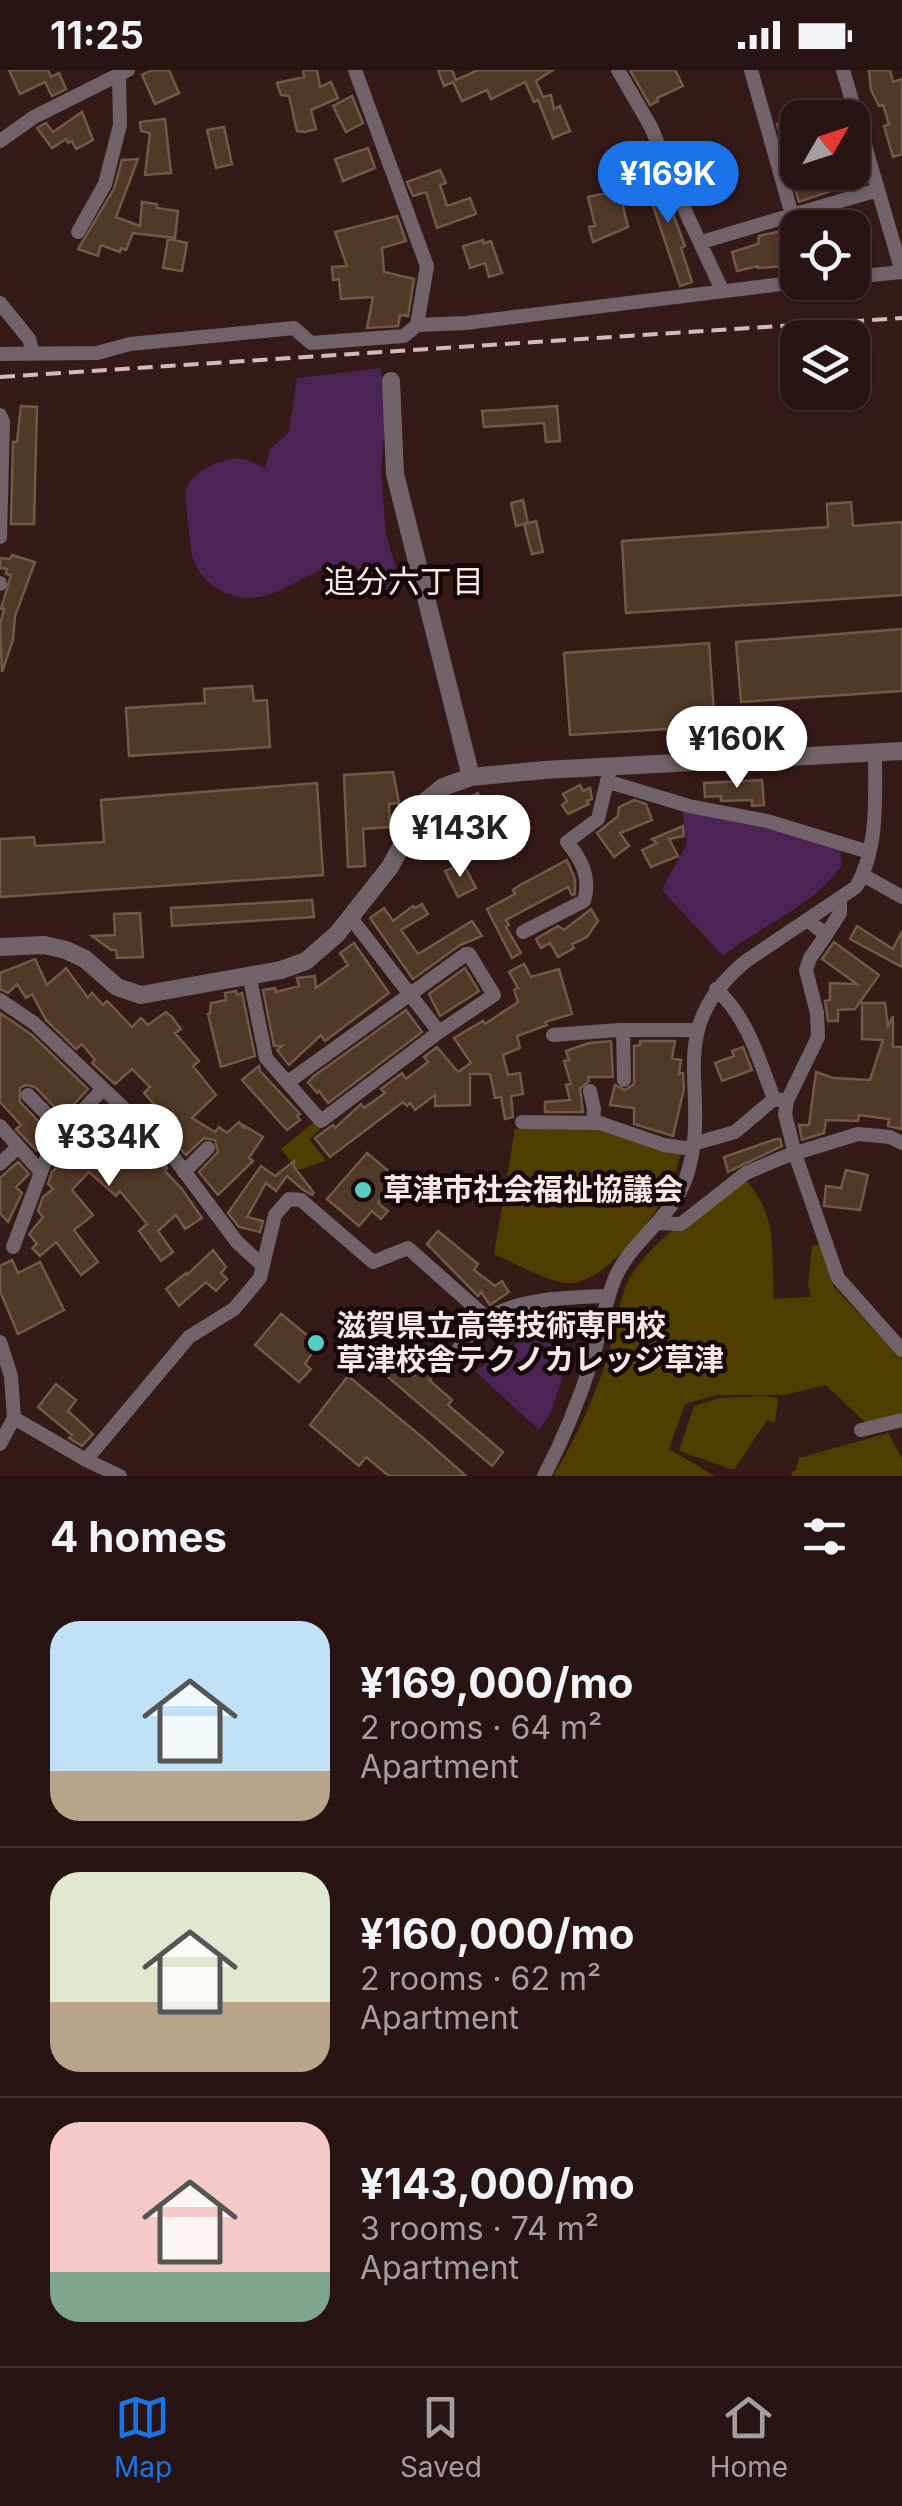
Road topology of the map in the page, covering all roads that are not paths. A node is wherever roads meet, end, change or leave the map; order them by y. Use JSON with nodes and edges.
{"nodes":[{"id":1,"x":354,"y":70,"type":"edge"},
{"id":2,"x":618,"y":70,"type":"edge"},
{"id":3,"x":750,"y":70,"type":"edge"},
{"id":4,"x":843,"y":70,"type":"edge"},
{"id":5,"x":123,"y":72,"type":"edge"},
{"id":6,"x":0,"y":142,"type":"edge"},
{"id":7,"x":878,"y":190,"type":"junction"},
{"id":8,"x":791,"y":210,"type":"edge"},
{"id":9,"x":809,"y":210,"type":"edge"},
{"id":10,"x":780,"y":219,"type":"edge"},
{"id":11,"x":78,"y":232,"type":"dead end"},
{"id":12,"x":702,"y":242,"type":"junction"},
{"id":13,"x":902,"y":272,"type":"edge"},
{"id":14,"x":870,"y":275,"type":"edge"},
{"id":15,"x":780,"y":284,"type":"edge"},
{"id":16,"x":722,"y":290,"type":"junction"},
{"id":17,"x":0,"y":302,"type":"edge"},
{"id":18,"x":417,"y":325,"type":"junction"},
{"id":19,"x":33,"y":353,"type":"junction"},
{"id":20,"x":0,"y":354,"type":"edge"},
{"id":21,"x":392,"y":381,"type":"dead end"},
{"id":22,"x":0,"y":416,"type":"edge"},
{"id":23,"x":0,"y":537,"type":"edge"},
{"id":24,"x":902,"y":751,"type":"edge"},
{"id":25,"x":875,"y":753,"type":"junction"},
{"id":26,"x":609,"y":774,"type":"junction"},
{"id":27,"x":472,"y":777,"type":"junction"},
{"id":28,"x":869,"y":852,"type":"junction"},
{"id":29,"x":863,"y":876,"type":"junction"},
{"id":30,"x":902,"y":897,"type":"edge"},
{"id":31,"x":840,"y":899,"type":"junction"},
{"id":32,"x":351,"y":918,"type":"junction"},
{"id":33,"x":809,"y":921,"type":"junction"},
{"id":34,"x":523,"y":932,"type":"dead end"},
{"id":35,"x":826,"y":935,"type":"junction"},
{"id":36,"x":0,"y":947,"type":"edge"},
{"id":37,"x":249,"y":974,"type":"junction"},
{"id":38,"x":716,"y":990,"type":"junction"},
{"id":39,"x":408,"y":993,"type":"junction"},
{"id":40,"x":0,"y":1000,"type":"edge"},
{"id":41,"x":623,"y":1030,"type":"junction"},
{"id":42,"x":697,"y":1030,"type":"junction"},
{"id":43,"x":439,"y":1032,"type":"junction"},
{"id":44,"x":554,"y":1036,"type":"dead end"},
{"id":45,"x":624,"y":1080,"type":"dead end"},
{"id":46,"x":288,"y":1082,"type":"junction"},
{"id":47,"x":102,"y":1090,"type":"junction"},
{"id":48,"x":590,"y":1091,"type":"dead end"},
{"id":49,"x":28,"y":1095,"type":"dead end"},
{"id":50,"x":780,"y":1100,"type":"junction"},
{"id":51,"x":522,"y":1122,"type":"dead end"},
{"id":52,"x":593,"y":1122,"type":"junction"},
{"id":53,"x":0,"y":1126,"type":"edge"},
{"id":54,"x":63,"y":1132,"type":"junction"},
{"id":55,"x":902,"y":1143,"type":"edge"},
{"id":56,"x":692,"y":1146,"type":"junction"},
{"id":57,"x":18,"y":1147,"type":"junction"},
{"id":58,"x":208,"y":1148,"type":"dead end"},
{"id":59,"x":795,"y":1154,"type":"junction"},
{"id":60,"x":0,"y":1164,"type":"edge"},
{"id":61,"x":40,"y":1170,"type":"junction"},
{"id":62,"x":184,"y":1172,"type":"junction"},
{"id":63,"x":660,"y":1222,"type":"junction"},
{"id":64,"x":13,"y":1247,"type":"dead end"},
{"id":65,"x":263,"y":1266,"type":"junction"},
{"id":66,"x":609,"y":1296,"type":"junction"},
{"id":67,"x":488,"y":1319,"type":"junction"},
{"id":68,"x":0,"y":1342,"type":"edge"},
{"id":69,"x":902,"y":1350,"type":"edge"},
{"id":70,"x":448,"y":1361,"type":"dead end"},
{"id":71,"x":14,"y":1418,"type":"junction"},
{"id":72,"x":902,"y":1420,"type":"edge"},
{"id":73,"x":861,"y":1430,"type":"dead end"},
{"id":74,"x":0,"y":1444,"type":"edge"},
{"id":75,"x":86,"y":1460,"type":"junction"},
{"id":76,"x":120,"y":1476,"type":"edge"},
{"id":77,"x":544,"y":1476,"type":"edge"}],
"edges":[{"from":1,"to":18,"type":"street"},
{"from":2,"to":12,"type":"street"},
{"from":3,"to":8,"type":"street"},
{"from":4,"to":7,"type":"street"},
{"from":5,"to":6,"type":"street"},
{"from":5,"to":11,"type":"street"},
{"from":7,"to":9,"type":"street"},
{"from":7,"to":13,"type":"street"},
{"from":10,"to":12,"type":"street"},
{"from":12,"to":16,"type":"street"},
{"from":13,"to":14,"type":"street"},
{"from":15,"to":16,"type":"street"},
{"from":16,"to":18,"type":"street"},
{"from":17,"to":19,"type":"street"},
{"from":18,"to":19,"type":"street"},
{"from":19,"to":20,"type":"street"},
{"from":21,"to":27,"type":"street"},
{"from":22,"to":23,"type":"street"},
{"from":24,"to":25,"type":"street"},
{"from":25,"to":26,"type":"street"},
{"from":25,"to":28,"type":"street"},
{"from":26,"to":27,"type":"street"},
{"from":26,"to":28,"type":"street"},
{"from":26,"to":34,"type":"street"},
{"from":27,"to":32,"type":"street"},
{"from":28,"to":29,"type":"street"},
{"from":29,"to":30,"type":"street"},
{"from":29,"to":31,"type":"street"},
{"from":31,"to":33,"type":"street"},
{"from":31,"to":35,"type":"street"},
{"from":32,"to":37,"type":"street"},
{"from":32,"to":39,"type":"street"},
{"from":33,"to":35,"type":"street"},
{"from":33,"to":38,"type":"street"},
{"from":35,"to":50,"type":"street"},
{"from":36,"to":37,"type":"street"},
{"from":37,"to":46,"type":"street"},
{"from":38,"to":42,"type":"street"},
{"from":38,"to":50,"type":"street"},
{"from":39,"to":43,"type":"street"},
{"from":39,"to":43,"type":"street"},
{"from":39,"to":46,"type":"street"},
{"from":40,"to":47,"type":"street"},
{"from":41,"to":42,"type":"street"},
{"from":41,"to":44,"type":"street"},
{"from":41,"to":45,"type":"street"},
{"from":42,"to":56,"type":"street"},
{"from":43,"to":46,"type":"street"},
{"from":47,"to":54,"type":"street"},
{"from":47,"to":62,"type":"street"},
{"from":48,"to":52,"type":"street"},
{"from":49,"to":54,"type":"street"},
{"from":50,"to":56,"type":"street"},
{"from":50,"to":59,"type":"street"},
{"from":51,"to":52,"type":"street"},
{"from":52,"to":56,"type":"street"},
{"from":53,"to":57,"type":"street"},
{"from":54,"to":61,"type":"street"},
{"from":55,"to":59,"type":"street"},
{"from":56,"to":63,"type":"street"},
{"from":57,"to":60,"type":"street"},
{"from":57,"to":61,"type":"street"},
{"from":58,"to":62,"type":"street"},
{"from":59,"to":63,"type":"street"},
{"from":59,"to":69,"type":"street"},
{"from":61,"to":64,"type":"street"},
{"from":62,"to":65,"type":"street"},
{"from":63,"to":66,"type":"street"},
{"from":65,"to":67,"type":"street"},
{"from":65,"to":75,"type":"street"},
{"from":66,"to":67,"type":"street"},
{"from":66,"to":77,"type":"street"},
{"from":67,"to":70,"type":"street"},
{"from":68,"to":71,"type":"street"},
{"from":71,"to":74,"type":"street"},
{"from":71,"to":75,"type":"street"},
{"from":72,"to":73,"type":"street"},
{"from":75,"to":76,"type":"street"}]}
